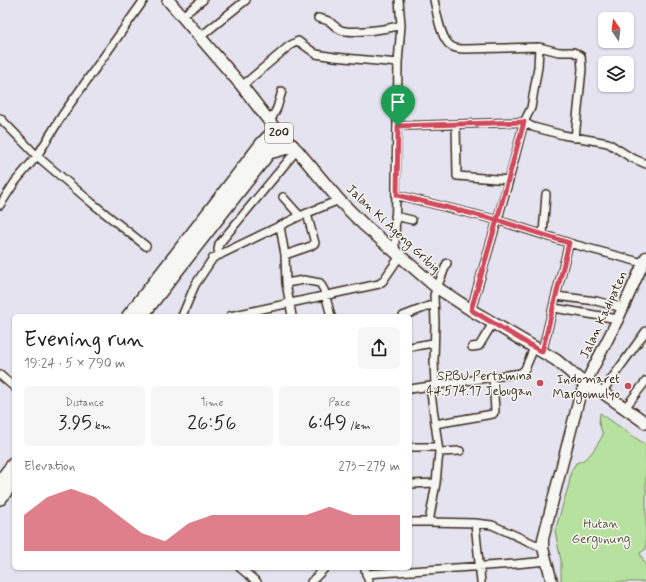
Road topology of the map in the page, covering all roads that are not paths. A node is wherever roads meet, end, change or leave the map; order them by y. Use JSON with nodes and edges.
{"nodes":[{"id":1,"x":144,"y":0,"type":"edge"},
{"id":2,"x":168,"y":0,"type":"edge"},
{"id":3,"x":203,"y":0,"type":"edge"},
{"id":4,"x":246,"y":0,"type":"edge"},
{"id":5,"x":400,"y":0,"type":"edge"},
{"id":6,"x":434,"y":0,"type":"edge"},
{"id":7,"x":182,"y":16,"type":"junction"},
{"id":8,"x":318,"y":18,"type":"dead end"},
{"id":9,"x":401,"y":24,"type":"junction"},
{"id":10,"x":200,"y":37,"type":"junction"},
{"id":11,"x":539,"y":47,"type":"junction"},
{"id":12,"x":398,"y":64,"type":"junction"},
{"id":13,"x":242,"y":86,"type":"junction"},
{"id":14,"x":282,"y":90,"type":"dead end"},
{"id":15,"x":0,"y":118,"type":"edge"},
{"id":16,"x":524,"y":122,"type":"junction"},
{"id":17,"x":456,"y":124,"type":"junction"},
{"id":18,"x":398,"y":126,"type":"junction"},
{"id":19,"x":276,"y":129,"type":"junction"},
{"id":20,"x":575,"y":138,"type":"junction"},
{"id":21,"x":266,"y":148,"type":"junction"},
{"id":22,"x":294,"y":148,"type":"junction"},
{"id":23,"x":37,"y":156,"type":"junction"},
{"id":24,"x":646,"y":164,"type":"edge"},
{"id":25,"x":509,"y":180,"type":"junction"},
{"id":26,"x":546,"y":194,"type":"dead end"},
{"id":27,"x":397,"y":195,"type":"junction"},
{"id":28,"x":283,"y":197,"type":"dead end"},
{"id":29,"x":339,"y":200,"type":"junction"},
{"id":30,"x":0,"y":205,"type":"edge"},
{"id":31,"x":304,"y":215,"type":"junction"},
{"id":32,"x":395,"y":216,"type":"junction"},
{"id":33,"x":412,"y":220,"type":"dead end"},
{"id":34,"x":497,"y":220,"type":"junction"},
{"id":35,"x":280,"y":226,"type":"junction"},
{"id":36,"x":543,"y":234,"type":"junction"},
{"id":37,"x":569,"y":243,"type":"junction"},
{"id":38,"x":146,"y":246,"type":"dead end"},
{"id":39,"x":398,"y":254,"type":"junction"},
{"id":40,"x":220,"y":255,"type":"junction"},
{"id":41,"x":285,"y":255,"type":"junction"},
{"id":42,"x":644,"y":260,"type":"edge"},
{"id":43,"x":447,"y":263,"type":"dead end"},
{"id":44,"x":286,"y":283,"type":"junction"},
{"id":45,"x":436,"y":287,"type":"junction"},
{"id":46,"x":325,"y":295,"type":"junction"},
{"id":47,"x":556,"y":296,"type":"junction"},
{"id":48,"x":289,"y":303,"type":"junction"},
{"id":49,"x":434,"y":304,"type":"junction"},
{"id":50,"x":554,"y":308,"type":"junction"},
{"id":51,"x":623,"y":308,"type":"junction"},
{"id":52,"x":471,"y":310,"type":"junction"},
{"id":53,"x":131,"y":314,"type":"edge"},
{"id":54,"x":142,"y":314,"type":"edge"},
{"id":55,"x":183,"y":314,"type":"edge"},
{"id":56,"x":239,"y":314,"type":"edge"},
{"id":57,"x":292,"y":314,"type":"edge"},
{"id":58,"x":331,"y":314,"type":"edge"},
{"id":59,"x":408,"y":314,"type":"edge"},
{"id":60,"x":618,"y":319,"type":"junction"},
{"id":61,"x":493,"y":323,"type":"junction"},
{"id":62,"x":646,"y":332,"type":"edge"},
{"id":63,"x":434,"y":343,"type":"junction"},
{"id":64,"x":412,"y":347,"type":"edge"},
{"id":65,"x":472,"y":347,"type":"dead end"},
{"id":66,"x":538,"y":350,"type":"junction"},
{"id":67,"x":0,"y":375,"type":"edge"},
{"id":68,"x":493,"y":377,"type":"junction"},
{"id":69,"x":646,"y":381,"type":"edge"},
{"id":70,"x":12,"y":385,"type":"edge"},
{"id":71,"x":585,"y":385,"type":"junction"},
{"id":72,"x":433,"y":386,"type":"junction"},
{"id":73,"x":412,"y":389,"type":"edge"},
{"id":74,"x":602,"y":392,"type":"junction"},
{"id":75,"x":625,"y":408,"type":"junction"},
{"id":76,"x":646,"y":423,"type":"edge"},
{"id":77,"x":434,"y":424,"type":"junction"},
{"id":78,"x":412,"y":447,"type":"edge"},
{"id":79,"x":438,"y":449,"type":"junction"},
{"id":80,"x":460,"y":451,"type":"dead end"},
{"id":81,"x":12,"y":467,"type":"edge"},
{"id":82,"x":0,"y":482,"type":"edge"},
{"id":83,"x":12,"y":483,"type":"edge"},
{"id":84,"x":436,"y":483,"type":"junction"},
{"id":85,"x":412,"y":484,"type":"edge"},
{"id":86,"x":0,"y":498,"type":"edge"},
{"id":87,"x":412,"y":522,"type":"edge"},
{"id":88,"x":429,"y":522,"type":"junction"},
{"id":89,"x":475,"y":523,"type":"junction"},
{"id":90,"x":543,"y":548,"type":"junction"},
{"id":91,"x":546,"y":561,"type":"junction"},
{"id":92,"x":479,"y":566,"type":"junction"},
{"id":93,"x":412,"y":569,"type":"edge"},
{"id":94,"x":242,"y":570,"type":"edge"},
{"id":95,"x":323,"y":570,"type":"edge"},
{"id":96,"x":386,"y":570,"type":"edge"},
{"id":97,"x":365,"y":571,"type":"edge"},
{"id":98,"x":313,"y":581,"type":"edge"},
{"id":99,"x":257,"y":582,"type":"edge"},
{"id":100,"x":370,"y":582,"type":"edge"},
{"id":101,"x":480,"y":582,"type":"edge"},
{"id":102,"x":552,"y":582,"type":"edge"}],
"edges":[{"from":1,"to":23,"type":"street"},
{"from":2,"to":7,"type":"main road","name":"Jalan Ki Ageng Gribig","number":"200"},
{"from":3,"to":7,"type":"street"},
{"from":4,"to":10,"type":"street"},
{"from":5,"to":9,"type":"street"},
{"from":6,"to":11,"type":"street"},
{"from":7,"to":10,"type":"main road","name":"Jalan Ki Ageng Gribig","number":"200"},
{"from":8,"to":9,"type":"street"},
{"from":9,"to":12,"type":"street"},
{"from":10,"to":13,"type":"main road","name":"Jalan Ki Ageng Gribig","number":"200"},
{"from":11,"to":16,"type":"street"},
{"from":11,"to":20,"type":"street"},
{"from":12,"to":13,"type":"street"},
{"from":12,"to":18,"type":"street"},
{"from":13,"to":19,"type":"main road","name":"Jalan Ki Ageng Gribig","number":"200"},
{"from":14,"to":19,"type":"street"},
{"from":15,"to":23,"type":"street"},
{"from":16,"to":17,"type":"street"},
{"from":16,"to":20,"type":"street"},
{"from":16,"to":25,"type":"street"},
{"from":17,"to":18,"type":"street"},
{"from":17,"to":25,"type":"street"},
{"from":18,"to":27,"type":"street"},
{"from":19,"to":21,"type":"highway"},
{"from":19,"to":22,"type":"main road","name":"Jalan Ki Ageng Gribig","number":"200"},
{"from":20,"to":24,"type":"street"},
{"from":21,"to":22,"type":"highway"},
{"from":21,"to":53,"type":"highway"},
{"from":21,"to":54,"type":"highway"},
{"from":22,"to":29,"type":"main road","name":"Jalan Ki Ageng Gribig","number":"200"},
{"from":22,"to":40,"type":"street"},
{"from":23,"to":30,"type":"street"},
{"from":23,"to":38,"type":"street"},
{"from":25,"to":34,"type":"street"},
{"from":26,"to":36,"type":"street"},
{"from":27,"to":32,"type":"street"},
{"from":27,"to":34,"type":"street"},
{"from":28,"to":31,"type":"street"},
{"from":29,"to":31,"type":"street"},
{"from":29,"to":39,"type":"main road","name":"Jalan Ki Ageng Gribig","number":"200"},
{"from":31,"to":35,"type":"street"},
{"from":31,"to":41,"type":"street"},
{"from":32,"to":33,"type":"street"},
{"from":32,"to":39,"type":"street"},
{"from":34,"to":36,"type":"street"},
{"from":34,"to":52,"type":"street"},
{"from":35,"to":40,"type":"street"},
{"from":35,"to":41,"type":"street"},
{"from":36,"to":37,"type":"street"},
{"from":37,"to":42,"type":"street"},
{"from":37,"to":47,"type":"street"},
{"from":39,"to":45,"type":"main road","name":"Jalan Ki Ageng Gribig","number":"200"},
{"from":39,"to":46,"type":"street"},
{"from":40,"to":55,"type":"street"},
{"from":41,"to":44,"type":"street"},
{"from":42,"to":51,"type":"street","name":"Jalan Kadipaten"},
{"from":43,"to":45,"type":"street"},
{"from":44,"to":46,"type":"street"},
{"from":44,"to":48,"type":"street"},
{"from":45,"to":49,"type":"street"},
{"from":45,"to":52,"type":"main road","name":"Jalan Ki Ageng Gribig","number":"200"},
{"from":46,"to":48,"type":"street"},
{"from":46,"to":58,"type":"street"},
{"from":47,"to":50,"type":"street"},
{"from":47,"to":51,"type":"street"},
{"from":48,"to":56,"type":"street"},
{"from":48,"to":57,"type":"street"},
{"from":49,"to":59,"type":"street"},
{"from":49,"to":63,"type":"street"},
{"from":50,"to":60,"type":"street"},
{"from":50,"to":66,"type":"street"},
{"from":51,"to":60,"type":"street","name":"Jalan Kadipaten"},
{"from":52,"to":61,"type":"main road","name":"Jalan Ki Ageng Gribig","number":"200"},
{"from":60,"to":71,"type":"street","name":"Jalan Kadipaten"},
{"from":61,"to":65,"type":"street"},
{"from":61,"to":66,"type":"main road","name":"Jalan Ki Ageng Gribig","number":"200"},
{"from":62,"to":74,"type":"street"},
{"from":63,"to":64,"type":"street"},
{"from":63,"to":72,"type":"street"},
{"from":66,"to":68,"type":"street"},
{"from":66,"to":71,"type":"main road","name":"Jalan Ki Ageng Gribig","number":"200"},
{"from":67,"to":70,"type":"street"},
{"from":68,"to":72,"type":"street"},
{"from":68,"to":77,"type":"street"},
{"from":69,"to":75,"type":"street"},
{"from":71,"to":74,"type":"main road","name":"Jalan Ki Ageng Gribig","number":"200"},
{"from":71,"to":90,"type":"street","name":"Jalan Kadipaten"},
{"from":72,"to":73,"type":"street"},
{"from":72,"to":77,"type":"street"},
{"from":74,"to":75,"type":"main road","name":"Jalan Ki Ageng Gribig","number":"200"},
{"from":75,"to":76,"type":"main road","name":"Jalan Ki Ageng Gribig","number":"200"},
{"from":77,"to":79,"type":"street"},
{"from":78,"to":79,"type":"street"},
{"from":79,"to":80,"type":"street"},
{"from":79,"to":84,"type":"street"},
{"from":81,"to":82,"type":"highway"},
{"from":83,"to":86,"type":"highway"},
{"from":84,"to":85,"type":"street"},
{"from":84,"to":88,"type":"street"},
{"from":87,"to":88,"type":"street"},
{"from":88,"to":89,"type":"street"},
{"from":89,"to":90,"type":"street"},
{"from":89,"to":92,"type":"street"},
{"from":90,"to":91,"type":"street"},
{"from":91,"to":92,"type":"street"},
{"from":91,"to":102,"type":"street"},
{"from":92,"to":93,"type":"street"},
{"from":92,"to":101,"type":"street"},
{"from":94,"to":99,"type":"street"},
{"from":95,"to":98,"type":"street"},
{"from":96,"to":97,"type":"street"},
{"from":97,"to":100,"type":"street"}]}
